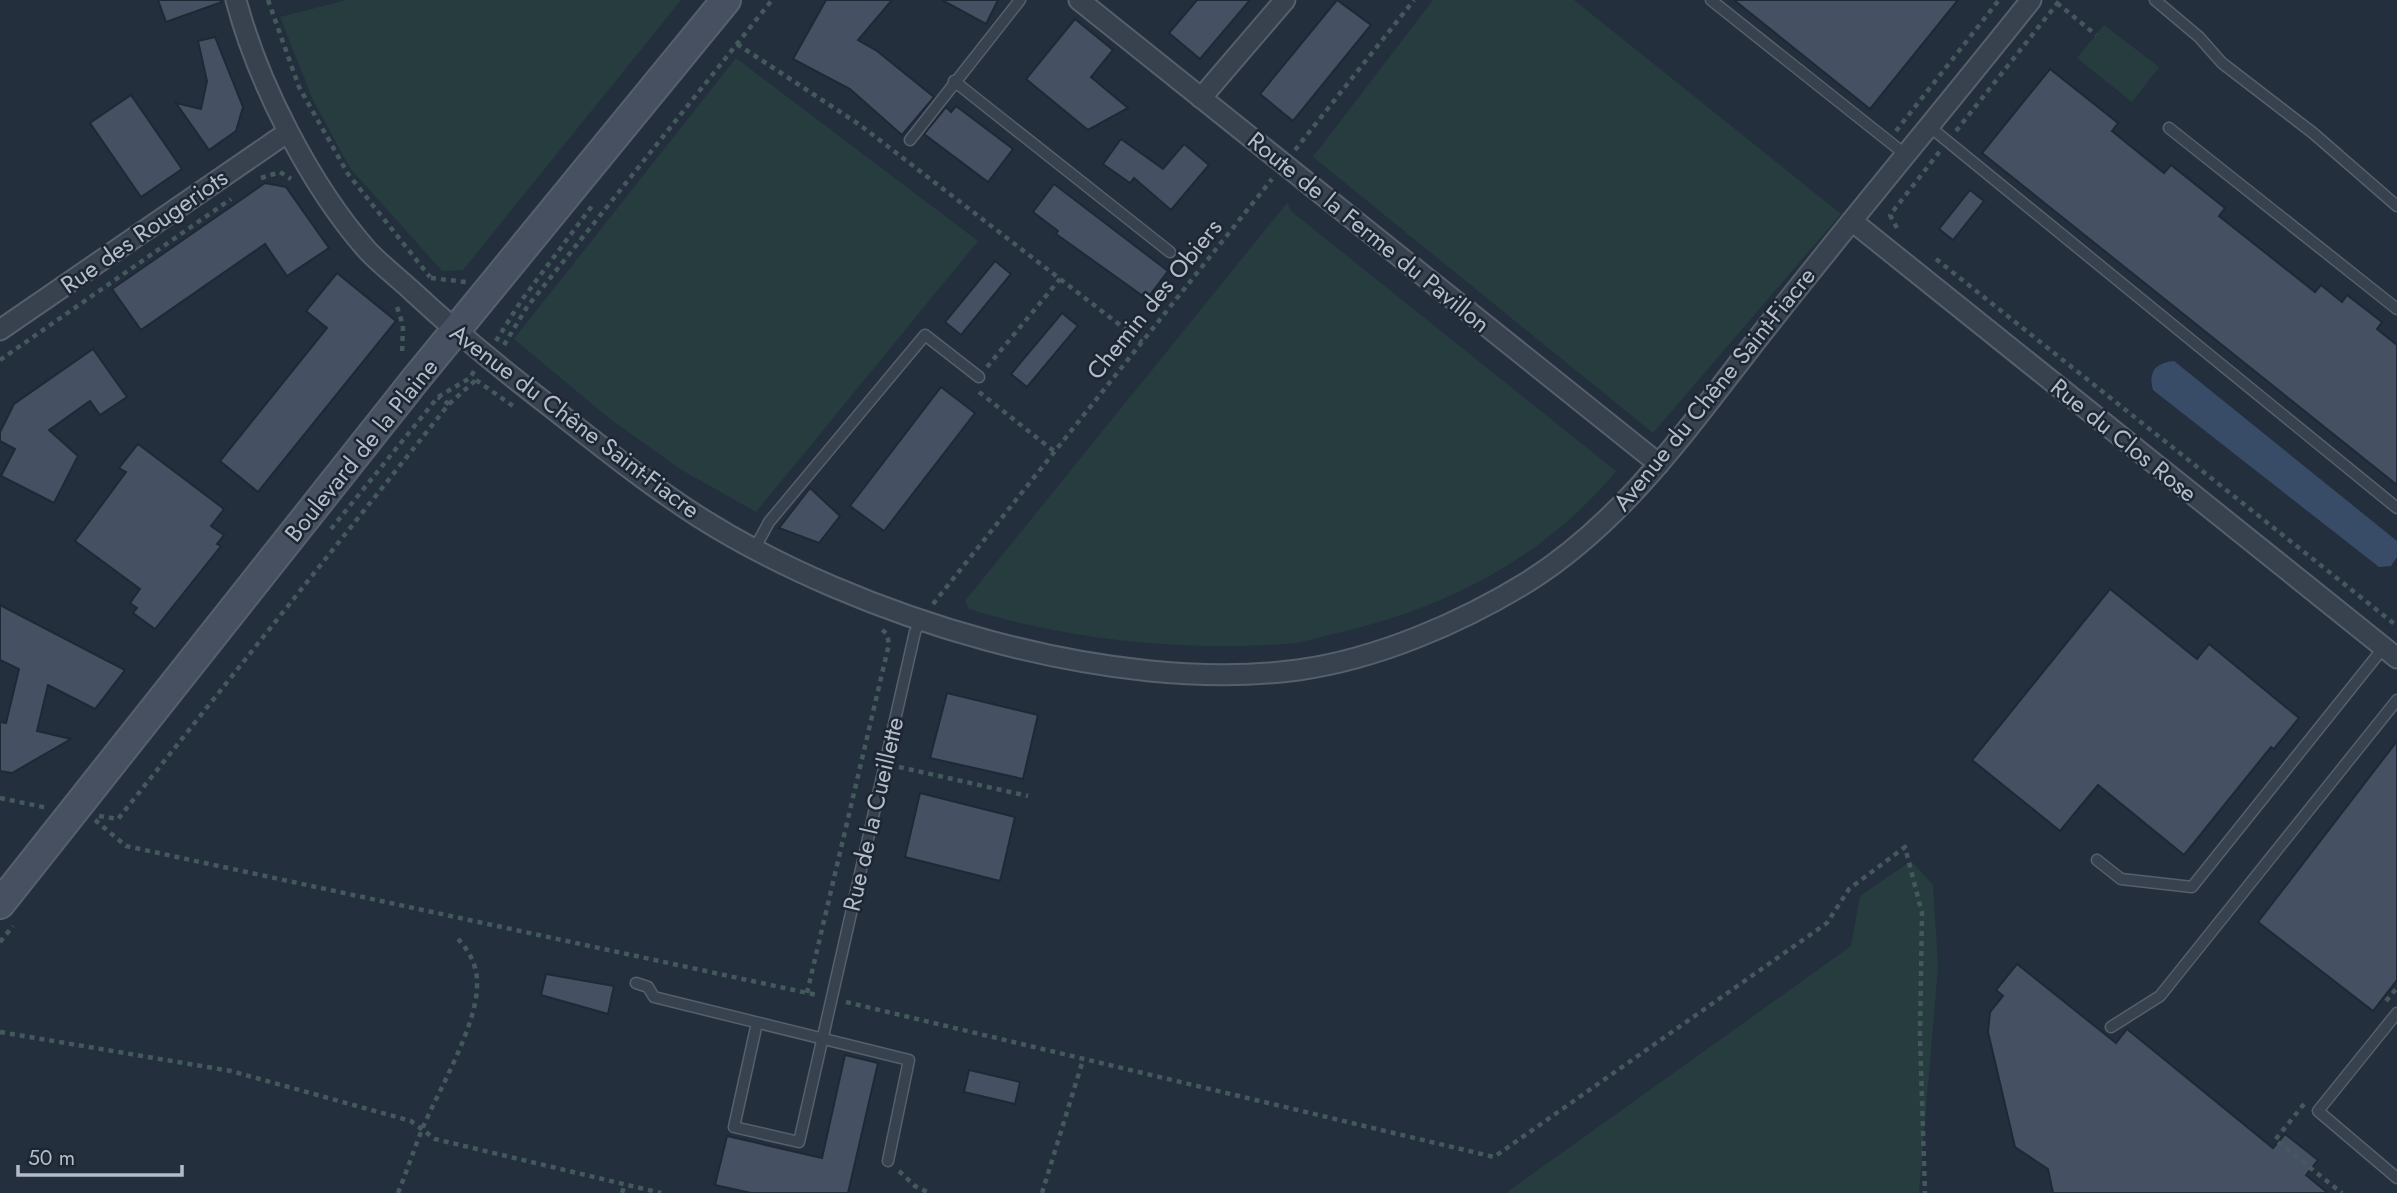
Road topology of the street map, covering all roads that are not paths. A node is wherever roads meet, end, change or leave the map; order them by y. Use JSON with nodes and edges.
{"nodes":[{"id":1,"x":236,"y":0,"type":"edge"},
{"id":2,"x":726,"y":0,"type":"edge"},
{"id":3,"x":1020,"y":0,"type":"edge"},
{"id":4,"x":1079,"y":0,"type":"edge"},
{"id":5,"x":1285,"y":0,"type":"edge"},
{"id":6,"x":1711,"y":0,"type":"edge"},
{"id":7,"x":2031,"y":0,"type":"edge"},
{"id":8,"x":2155,"y":0,"type":"edge"},
{"id":9,"x":954,"y":81,"type":"junction"},
{"id":10,"x":1201,"y":98,"type":"junction"},
{"id":11,"x":1930,"y":127,"type":"junction"},
{"id":12,"x":2169,"y":128,"type":"dead end"},
{"id":13,"x":288,"y":132,"type":"junction"},
{"id":14,"x":910,"y":140,"type":"dead end"},
{"id":15,"x":1907,"y":156,"type":"junction"},
{"id":16,"x":2397,"y":206,"type":"edge"},
{"id":17,"x":1852,"y":221,"type":"junction"},
{"id":18,"x":1170,"y":251,"type":"dead end"},
{"id":19,"x":2397,"y":309,"type":"edge"},
{"id":20,"x":0,"y":330,"type":"edge"},
{"id":21,"x":457,"y":332,"type":"junction"},
{"id":22,"x":979,"y":377,"type":"road end"},
{"id":23,"x":1659,"y":464,"type":"junction"},
{"id":24,"x":2397,"y":508,"type":"edge"},
{"id":25,"x":755,"y":548,"type":"junction"},
{"id":26,"x":921,"y":619,"type":"junction"},
{"id":27,"x":2390,"y":652,"type":"edge"},
{"id":28,"x":2397,"y":700,"type":"edge"},
{"id":29,"x":2097,"y":860,"type":"dead end"},
{"id":30,"x":8,"y":913,"type":"edge"},
{"id":31,"x":636,"y":983,"type":"dead end"},
{"id":32,"x":2397,"y":1013,"type":"edge"},
{"id":33,"x":757,"y":1023,"type":"junction"},
{"id":34,"x":2111,"y":1027,"type":"dead end"},
{"id":35,"x":823,"y":1039,"type":"junction"},
{"id":36,"x":888,"y":1161,"type":"road end"},
{"id":37,"x":2397,"y":1178,"type":"edge"}],
"edges":[{"from":1,"to":13,"type":"street","name":"Avenue du Chêne Saint-Fiacre"},
{"from":2,"to":21,"type":"main road","name":"Boulevard de la Plaine"},
{"from":3,"to":9,"type":"lane"},
{"from":4,"to":10,"type":"street","name":"Route de la Ferme du Pavillon"},
{"from":5,"to":10,"type":"street"},
{"from":6,"to":15,"type":"lane"},
{"from":7,"to":11,"type":"street","name":"Avenue du Chêne Saint-Fiacre"},
{"from":8,"to":16,"type":"lane"},
{"from":9,"to":14,"type":"lane"},
{"from":9,"to":18,"type":"lane"},
{"from":10,"to":23,"type":"street","name":"Route de la Ferme du Pavillon"},
{"from":11,"to":15,"type":"street","name":"Avenue du Chêne Saint-Fiacre"},
{"from":11,"to":24,"type":"lane"},
{"from":12,"to":19,"type":"lane"},
{"from":13,"to":20,"type":"street","name":"Rue des Rougeriots"},
{"from":13,"to":21,"type":"street","name":"Avenue du Chêne Saint-Fiacre"},
{"from":15,"to":17,"type":"street","name":"Avenue du Chêne Saint-Fiacre"},
{"from":17,"to":23,"type":"street","name":"Avenue du Chêne Saint-Fiacre"},
{"from":17,"to":27,"type":"street","name":"Rue du Clos Rose"},
{"from":21,"to":25,"type":"street","name":"Avenue du Chêne Saint-Fiacre"},
{"from":21,"to":30,"type":"main road","name":"Boulevard de la Plaine"},
{"from":22,"to":25,"type":"lane"},
{"from":23,"to":26,"type":"street","name":"Avenue du Chêne Saint-Fiacre"},
{"from":25,"to":26,"type":"street","name":"Avenue du Chêne Saint-Fiacre"},
{"from":26,"to":35,"type":"lane","name":"Rue de la Cueillette"},
{"from":27,"to":29,"type":"lane"},
{"from":28,"to":34,"type":"lane"},
{"from":31,"to":33,"type":"lane"},
{"from":32,"to":37,"type":"lane"},
{"from":33,"to":35,"type":"lane"},
{"from":33,"to":35,"type":"lane","name":"Rue de la Cueillette"},
{"from":35,"to":36,"type":"lane"}]}
